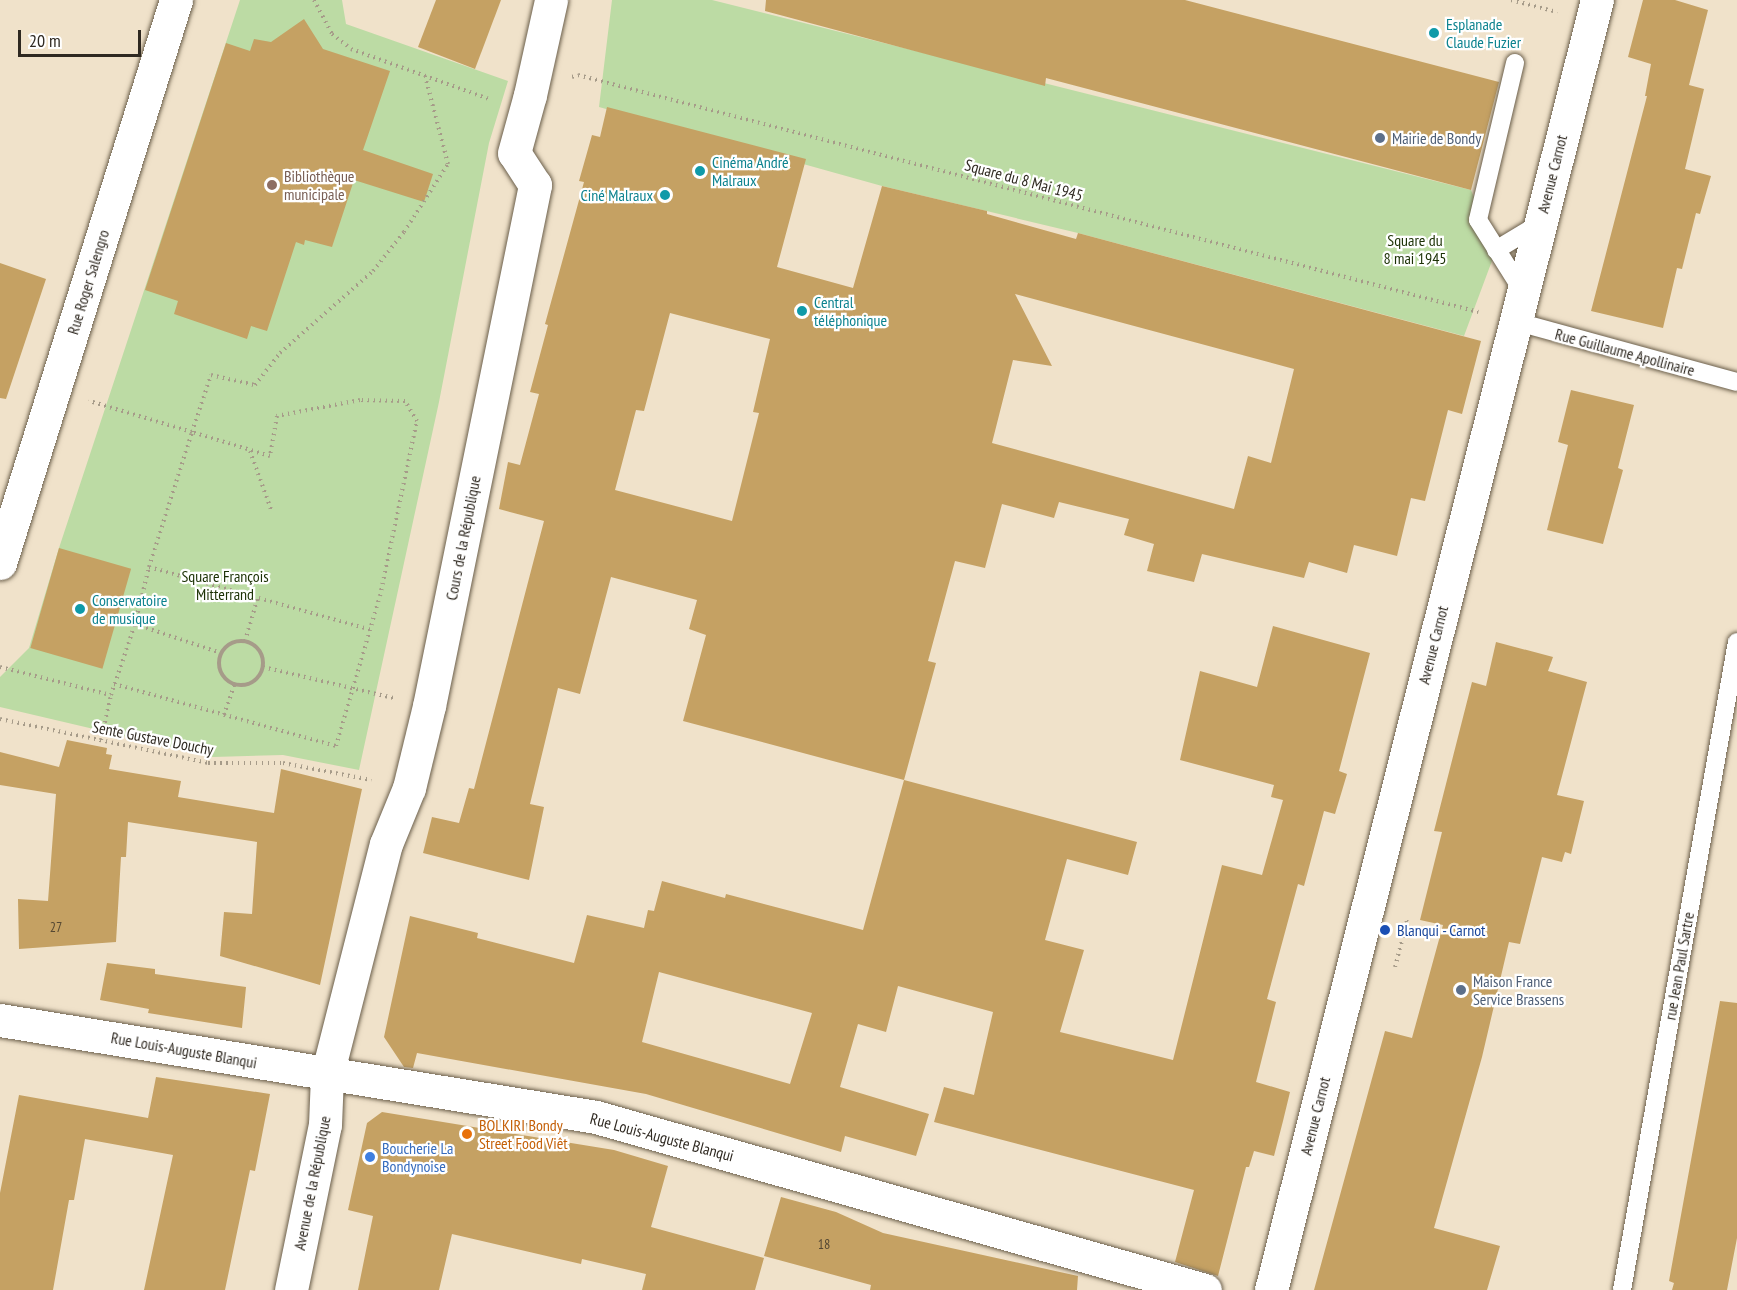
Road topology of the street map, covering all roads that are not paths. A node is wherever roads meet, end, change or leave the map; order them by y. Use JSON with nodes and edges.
{"nodes":[{"id":1,"x":176,"y":0,"type":"edge"},
{"id":2,"x":551,"y":0,"type":"edge"},
{"id":3,"x":1597,"y":0,"type":"edge"},
{"id":4,"x":1515,"y":63,"type":"dead end"},
{"id":5,"x":1539,"y":224,"type":"junction"},
{"id":6,"x":1496,"y":250,"type":"junction"},
{"id":7,"x":1522,"y":290,"type":"junction"},
{"id":8,"x":1514,"y":321,"type":"junction"},
{"id":9,"x":1737,"y":382,"type":"edge"},
{"id":10,"x":2,"y":550,"type":"edge"},
{"id":11,"x":1737,"y":642,"type":"edge"},
{"id":12,"x":0,"y":1020,"type":"edge"},
{"id":13,"x":327,"y":1075,"type":"junction"},
{"id":14,"x":291,"y":1290,"type":"edge"},
{"id":15,"x":1205,"y":1290,"type":"edge"},
{"id":16,"x":1270,"y":1290,"type":"edge"},
{"id":17,"x":1622,"y":1290,"type":"edge"}],
"edges":[{"from":1,"to":10,"type":"street","name":"Rue Roger Salengro"},
{"from":2,"to":13,"type":"street","name":"Cours de la République"},
{"from":3,"to":5,"type":"street","name":"Avenue Carnot"},
{"from":4,"to":6,"type":"lane"},
{"from":5,"to":6,"type":"lane"},
{"from":5,"to":7,"type":"street","name":"Avenue Carnot"},
{"from":6,"to":7,"type":"lane"},
{"from":7,"to":8,"type":"street","name":"Avenue Carnot"},
{"from":8,"to":9,"type":"lane","name":"Rue Guillaume Apollinaire"},
{"from":8,"to":16,"type":"street","name":"Avenue Carnot"},
{"from":11,"to":17,"type":"lane","name":"rue Jean Paul Sartre"},
{"from":12,"to":13,"type":"street","name":"Rue Louis-Auguste Blanqui"},
{"from":13,"to":14,"type":"street","name":"Avenue de la République"},
{"from":13,"to":15,"type":"street","name":"Rue Louis-Auguste Blanqui"}]}
